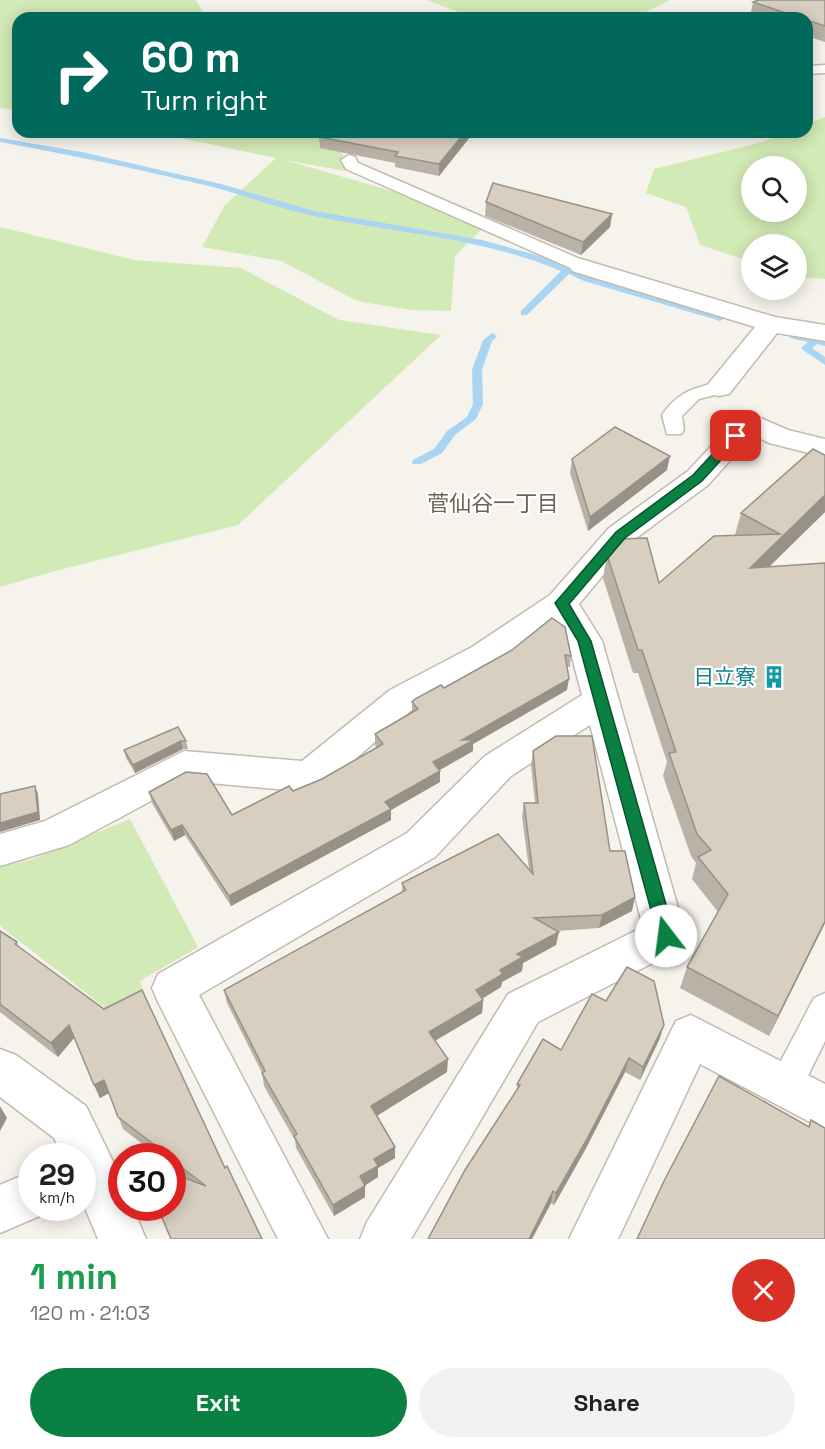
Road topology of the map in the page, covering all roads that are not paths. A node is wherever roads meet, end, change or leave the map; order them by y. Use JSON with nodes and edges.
{"nodes":[{"id":1,"x":349,"y":160,"type":"edge"},
{"id":2,"x":581,"y":266,"type":"joint"},
{"id":3,"x":771,"y":324,"type":"junction"},
{"id":4,"x":825,"y":333,"type":"edge"},
{"id":5,"x":719,"y":388,"type":"joint"},
{"id":6,"x":674,"y":430,"type":"dead end"},
{"id":7,"x":825,"y":448,"type":"edge"},
{"id":8,"x":562,"y":603,"type":"junction"},
{"id":9,"x":602,"y":701,"type":"junction"},
{"id":10,"x":0,"y":850,"type":"edge"},
{"id":11,"x":825,"y":1008,"type":"edge"},
{"id":12,"x":0,"y":1070,"type":"edge"},
{"id":13,"x":785,"y":1087,"type":"junction"},
{"id":14,"x":825,"y":1108,"type":"edge"},
{"id":15,"x":79,"y":1143,"type":"edge"},
{"id":16,"x":96,"y":1182,"type":"edge"},
{"id":17,"x":18,"y":1201,"type":"edge"},
{"id":18,"x":0,"y":1209,"type":"edge"},
{"id":19,"x":122,"y":1239,"type":"edge"},
{"id":20,"x":304,"y":1239,"type":"edge"},
{"id":21,"x":384,"y":1239,"type":"edge"},
{"id":22,"x":593,"y":1239,"type":"edge"}],
"edges":[{"from":1,"to":2,"type":"lane"},
{"from":2,"to":3,"type":"street"},
{"from":3,"to":4,"type":"street"},
{"from":3,"to":5,"type":"street"},
{"from":5,"to":6,"type":"lane"},
{"from":7,"to":8,"type":"street"},
{"from":8,"to":9,"type":"street"},
{"from":8,"to":10,"type":"street"},
{"from":9,"to":20,"type":"street"},
{"from":9,"to":21,"type":"street"},
{"from":11,"to":13,"type":"lane"},
{"from":12,"to":15,"type":"street"},
{"from":13,"to":14,"type":"street"},
{"from":13,"to":22,"type":"street"},
{"from":16,"to":19,"type":"street"},
{"from":17,"to":18,"type":"street"}]}
